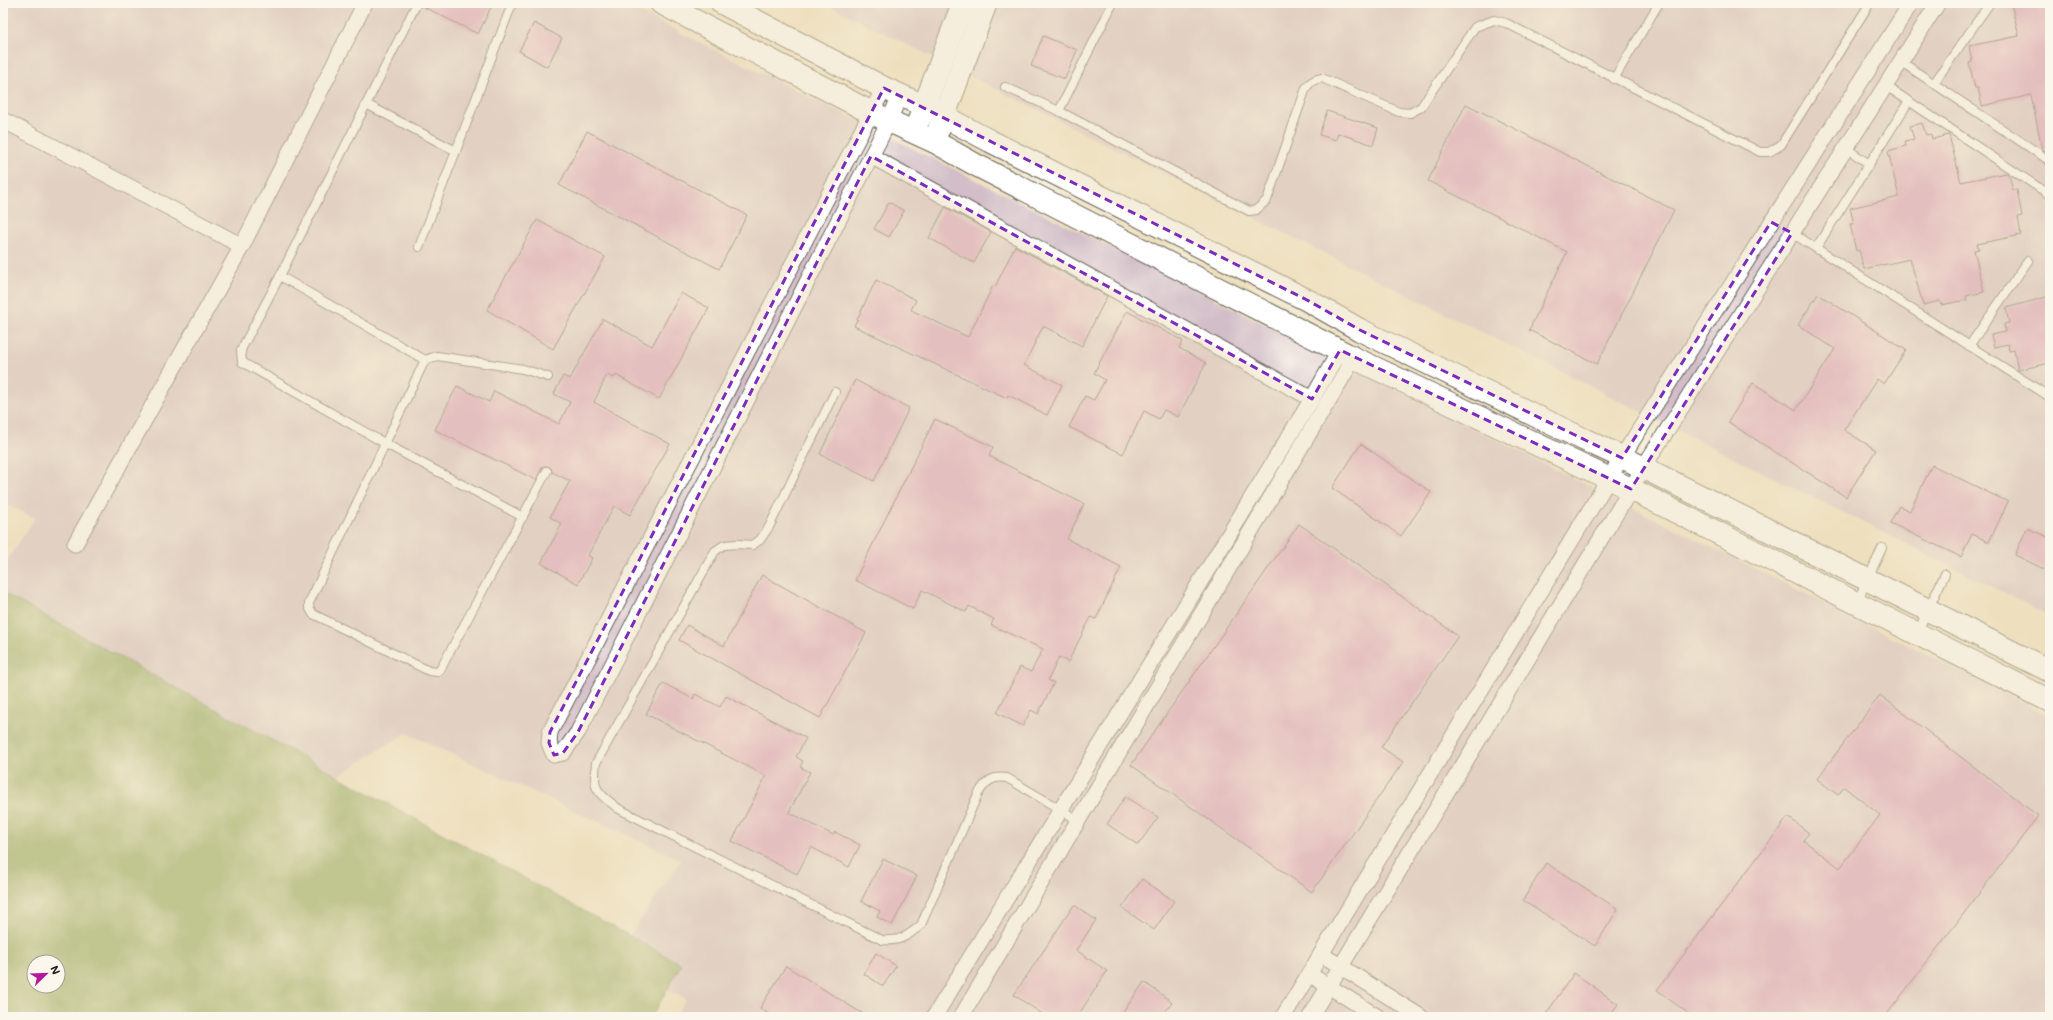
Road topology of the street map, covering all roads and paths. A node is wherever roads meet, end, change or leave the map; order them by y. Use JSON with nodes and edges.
{"nodes":[{"id":1,"x":365,"y":3,"type":"edge"},
{"id":2,"x":417,"y":3,"type":"edge"},
{"id":3,"x":661,"y":3,"type":"edge"},
{"id":4,"x":722,"y":3,"type":"edge"},
{"id":5,"x":963,"y":3,"type":"edge"},
{"id":6,"x":986,"y":3,"type":"edge"},
{"id":7,"x":1113,"y":3,"type":"edge"},
{"id":8,"x":1659,"y":3,"type":"edge"},
{"id":9,"x":1870,"y":3,"type":"edge"},
{"id":10,"x":1911,"y":3,"type":"edge"},
{"id":11,"x":1938,"y":3,"type":"edge"},
{"id":12,"x":1990,"y":3,"type":"edge"},
{"id":13,"x":512,"y":4,"type":"edge"},
{"id":14,"x":1900,"y":61,"type":"junction"},
{"id":15,"x":1614,"y":79,"type":"junction"},
{"id":16,"x":1934,"y":83,"type":"junction"},
{"id":17,"x":1886,"y":86,"type":"junction"},
{"id":18,"x":1005,"y":87,"type":"dead end"},
{"id":19,"x":892,"y":91,"type":"junction"},
{"id":20,"x":1909,"y":101,"type":"junction"},
{"id":21,"x":366,"y":104,"type":"junction"},
{"id":22,"x":924,"y":106,"type":"junction"},
{"id":23,"x":1059,"y":111,"type":"junction"},
{"id":24,"x":944,"y":116,"type":"junction"},
{"id":25,"x":880,"y":117,"type":"junction"},
{"id":26,"x":3,"y":120,"type":"edge"},
{"id":27,"x":915,"y":133,"type":"junction"},
{"id":28,"x":935,"y":142,"type":"junction"},
{"id":29,"x":1846,"y":148,"type":"junction"},
{"id":30,"x":456,"y":152,"type":"junction"},
{"id":31,"x":870,"y":156,"type":"junction"},
{"id":32,"x":2050,"y":160,"type":"edge"},
{"id":33,"x":1869,"y":164,"type":"junction"},
{"id":34,"x":2050,"y":195,"type":"edge"},
{"id":35,"x":1771,"y":222,"type":"junction"},
{"id":36,"x":1792,"y":233,"type":"junction"},
{"id":37,"x":242,"y":246,"type":"junction"},
{"id":38,"x":419,"y":247,"type":"dead end"},
{"id":39,"x":1816,"y":248,"type":"junction"},
{"id":40,"x":2028,"y":261,"type":"dead end"},
{"id":41,"x":280,"y":276,"type":"junction"},
{"id":42,"x":1969,"y":346,"type":"junction"},
{"id":43,"x":1347,"y":354,"type":"junction"},
{"id":44,"x":425,"y":360,"type":"junction"},
{"id":45,"x":548,"y":377,"type":"dead end"},
{"id":46,"x":835,"y":392,"type":"dead end"},
{"id":47,"x":2050,"y":397,"type":"edge"},
{"id":48,"x":1312,"y":399,"type":"junction"},
{"id":49,"x":386,"y":444,"type":"junction"},
{"id":50,"x":1622,"y":457,"type":"junction"},
{"id":51,"x":1643,"y":468,"type":"junction"},
{"id":52,"x":548,"y":471,"type":"dead end"},
{"id":53,"x":1610,"y":479,"type":"junction"},
{"id":54,"x":1631,"y":489,"type":"junction"},
{"id":55,"x":523,"y":517,"type":"junction"},
{"id":56,"x":75,"y":544,"type":"dead end"},
{"id":57,"x":1882,"y":548,"type":"dead end"},
{"id":58,"x":1945,"y":574,"type":"dead end"},
{"id":59,"x":1868,"y":579,"type":"junction"},
{"id":60,"x":1856,"y":602,"type":"junction"},
{"id":61,"x":1928,"y":609,"type":"junction"},
{"id":62,"x":1917,"y":633,"type":"junction"},
{"id":63,"x":2050,"y":671,"type":"edge"},
{"id":64,"x":2050,"y":701,"type":"edge"},
{"id":65,"x":1061,"y":809,"type":"junction"},
{"id":66,"x":1078,"y":820,"type":"junction"},
{"id":67,"x":1321,"y":954,"type":"junction"},
{"id":68,"x":1341,"y":966,"type":"junction"},
{"id":69,"x":1309,"y":974,"type":"junction"},
{"id":70,"x":1328,"y":986,"type":"junction"},
{"id":71,"x":934,"y":1017,"type":"edge"},
{"id":72,"x":961,"y":1017,"type":"edge"},
{"id":73,"x":1282,"y":1017,"type":"edge"},
{"id":74,"x":1310,"y":1017,"type":"edge"},
{"id":75,"x":1378,"y":1017,"type":"edge"},
{"id":76,"x":1421,"y":1017,"type":"edge"}],
"edges":[{"from":1,"to":37,"type":"street"},
{"from":2,"to":21,"type":"lane"},
{"from":3,"to":25,"type":"street"},
{"from":4,"to":19,"type":"street"},
{"from":5,"to":22,"type":"street"},
{"from":6,"to":24,"type":"street"},
{"from":7,"to":23,"type":"lane"},
{"from":8,"to":15,"type":"lane"},
{"from":9,"to":15,"type":"lane"},
{"from":10,"to":35,"type":"street"},
{"from":11,"to":14,"type":"street"},
{"from":12,"to":16,"type":"lane"},
{"from":13,"to":30,"type":"lane"},
{"from":14,"to":16,"type":"lane"},
{"from":14,"to":17,"type":"street"},
{"from":15,"to":23,"type":"lane"},
{"from":16,"to":32,"type":"lane"},
{"from":17,"to":20,"type":"lane"},
{"from":17,"to":29,"type":"street"},
{"from":18,"to":23,"type":"lane"},
{"from":19,"to":22,"type":"street"},
{"from":19,"to":25,"type":"street"},
{"from":20,"to":33,"type":"lane"},
{"from":20,"to":34,"type":"lane"},
{"from":21,"to":30,"type":"lane"},
{"from":21,"to":41,"type":"lane"},
{"from":22,"to":24,"type":"street"},
{"from":22,"to":27,"type":"street"},
{"from":24,"to":28,"type":"street"},
{"from":24,"to":50,"type":"street"},
{"from":25,"to":27,"type":"street"},
{"from":25,"to":31,"type":"street"},
{"from":25,"to":31,"type":"street"},
{"from":26,"to":37,"type":"street"},
{"from":27,"to":28,"type":"street"},
{"from":28,"to":43,"type":"street"},
{"from":29,"to":33,"type":"lane"},
{"from":29,"to":36,"type":"street"},
{"from":30,"to":38,"type":"lane"},
{"from":31,"to":48,"type":"street"},
{"from":33,"to":39,"type":"lane"},
{"from":35,"to":36,"type":"street"},
{"from":35,"to":50,"type":"street"},
{"from":36,"to":39,"type":"lane"},
{"from":36,"to":51,"type":"street"},
{"from":37,"to":56,"type":"street"},
{"from":39,"to":42,"type":"lane"},
{"from":40,"to":42,"type":"lane"},
{"from":41,"to":44,"type":"lane"},
{"from":41,"to":49,"type":"lane"},
{"from":42,"to":47,"type":"lane"},
{"from":43,"to":48,"type":"street"},
{"from":43,"to":53,"type":"street"},
{"from":43,"to":66,"type":"street"},
{"from":44,"to":45,"type":"lane"},
{"from":44,"to":49,"type":"lane"},
{"from":46,"to":65,"type":"lane"},
{"from":48,"to":65,"type":"street"},
{"from":49,"to":55,"type":"lane"},
{"from":49,"to":55,"type":"lane"},
{"from":50,"to":51,"type":"street"},
{"from":50,"to":53,"type":"street"},
{"from":51,"to":54,"type":"street"},
{"from":51,"to":59,"type":"street"},
{"from":52,"to":55,"type":"lane"},
{"from":53,"to":54,"type":"street"},
{"from":53,"to":67,"type":"street"},
{"from":54,"to":60,"type":"street"},
{"from":54,"to":68,"type":"street"},
{"from":57,"to":59,"type":"lane"},
{"from":58,"to":61,"type":"lane"},
{"from":59,"to":60,"type":"lane"},
{"from":59,"to":61,"type":"street"},
{"from":60,"to":62,"type":"street"},
{"from":61,"to":62,"type":"lane"},
{"from":61,"to":63,"type":"street"},
{"from":62,"to":64,"type":"street"},
{"from":65,"to":66,"type":"lane"},
{"from":65,"to":71,"type":"street"},
{"from":66,"to":72,"type":"street"},
{"from":67,"to":68,"type":"street"},
{"from":67,"to":69,"type":"street"},
{"from":68,"to":70,"type":"street"},
{"from":68,"to":76,"type":"street"},
{"from":69,"to":70,"type":"street"},
{"from":69,"to":73,"type":"street"},
{"from":70,"to":74,"type":"street"},
{"from":70,"to":75,"type":"street"}]}
